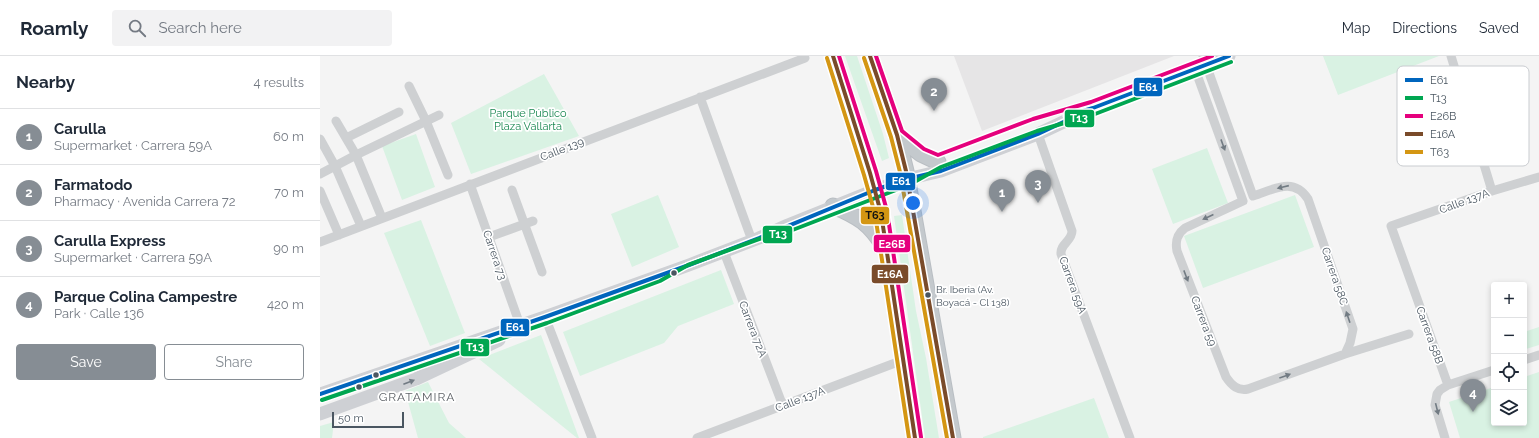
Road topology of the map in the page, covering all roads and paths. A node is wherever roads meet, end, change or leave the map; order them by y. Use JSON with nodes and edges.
{"nodes":[{"id":1,"x":833,"y":56,"type":"edge"},
{"id":2,"x":870,"y":56,"type":"edge"},
{"id":3,"x":1229,"y":56,"type":"edge"},
{"id":4,"x":1452,"y":56,"type":"edge"},
{"id":5,"x":804,"y":58,"type":"dead end"},
{"id":6,"x":1201,"y":63,"type":"edge"},
{"id":7,"x":1455,"y":66,"type":"edge"},
{"id":8,"x":409,"y":86,"type":"dead end"},
{"id":9,"x":700,"y":97,"type":"junction"},
{"id":10,"x":1093,"y":108,"type":"junction"},
{"id":11,"x":399,"y":112,"type":"dead end"},
{"id":12,"x":439,"y":115,"type":"dead end"},
{"id":13,"x":1225,"y":118,"type":"junction"},
{"id":14,"x":336,"y":121,"type":"dead end"},
{"id":15,"x":426,"y":121,"type":"junction"},
{"id":16,"x":1214,"y":122,"type":"junction"},
{"id":17,"x":1038,"y":134,"type":"junction"},
{"id":18,"x":897,"y":136,"type":"junction"},
{"id":19,"x":346,"y":138,"type":"junction"},
{"id":20,"x":320,"y":140,"type":"edge"},
{"id":21,"x":356,"y":155,"type":"junction"},
{"id":22,"x":938,"y":162,"type":"junction"},
{"id":23,"x":335,"y":166,"type":"junction"},
{"id":24,"x":1485,"y":166,"type":"edge"},
{"id":25,"x":320,"y":174,"type":"edge"},
{"id":26,"x":448,"y":175,"type":"dead end"},
{"id":27,"x":907,"y":178,"type":"junction"},
{"id":28,"x":1539,"y":178,"type":"edge"},
{"id":29,"x":470,"y":184,"type":"junction"},
{"id":30,"x":512,"y":190,"type":"dead end"},
{"id":31,"x":874,"y":190,"type":"junction"},
{"id":32,"x":320,"y":191,"type":"edge"},
{"id":33,"x":1492,"y":191,"type":"junction"},
{"id":34,"x":833,"y":206,"type":"junction"},
{"id":35,"x":382,"y":218,"type":"junction"},
{"id":36,"x":529,"y":222,"type":"junction"},
{"id":37,"x":788,"y":224,"type":"junction"},
{"id":38,"x":361,"y":226,"type":"junction"},
{"id":39,"x":1391,"y":227,"type":"joint"},
{"id":40,"x":339,"y":235,"type":"junction"},
{"id":41,"x":750,"y":235,"type":"junction"},
{"id":42,"x":489,"y":237,"type":"junction"},
{"id":43,"x":320,"y":242,"type":"edge"},
{"id":44,"x":724,"y":252,"type":"junction"},
{"id":45,"x":887,"y":252,"type":"junction"},
{"id":46,"x":542,"y":272,"type":"dead end"},
{"id":47,"x":658,"y":275,"type":"junction"},
{"id":48,"x":545,"y":317,"type":"junction"},
{"id":49,"x":520,"y":326,"type":"junction"},
{"id":50,"x":1409,"y":334,"type":"dead end"},
{"id":51,"x":1345,"y":354,"type":"junction"},
{"id":52,"x":1539,"y":354,"type":"edge"},
{"id":53,"x":1527,"y":359,"type":"edge"},
{"id":54,"x":903,"y":360,"type":"junction"},
{"id":55,"x":1491,"y":371,"type":"edge"},
{"id":56,"x":350,"y":384,"type":"junction"},
{"id":57,"x":1448,"y":385,"type":"junction"},
{"id":58,"x":320,"y":394,"type":"edge"},
{"id":59,"x":356,"y":402,"type":"junction"},
{"id":60,"x":783,"y":406,"type":"junction"},
{"id":61,"x":320,"y":414,"type":"edge"},
{"id":62,"x":592,"y":438,"type":"edge"},
{"id":63,"x":697,"y":438,"type":"edge"},
{"id":64,"x":915,"y":438,"type":"edge"},
{"id":65,"x":953,"y":438,"type":"edge"},
{"id":66,"x":1130,"y":438,"type":"edge"},
{"id":67,"x":1445,"y":438,"type":"edge"}],
"edges":[{"from":1,"to":31,"type":"highway"},
{"from":2,"to":18,"type":"highway"},
{"from":3,"to":6,"type":"main road"},
{"from":4,"to":7,"type":"street"},
{"from":5,"to":9,"type":"street","name":"Calle 139"},
{"from":6,"to":10,"type":"main road"},
{"from":6,"to":13,"type":"street"},
{"from":6,"to":16,"type":"street"},
{"from":8,"to":15,"type":"street"},
{"from":9,"to":29,"type":"street","name":"Calle 139"},
{"from":9,"to":41,"type":"street"},
{"from":10,"to":17,"type":"main road"},
{"from":10,"to":22,"type":"main road"},
{"from":11,"to":19,"type":"street"},
{"from":12,"to":15,"type":"street"},
{"from":13,"to":16,"type":"street"},
{"from":51,"to":13,"type":"street","name":"Carrera 58C","one_way":true},
{"from":14,"to":19,"type":"street"},
{"from":15,"to":21,"type":"street"},
{"from":15,"to":26,"type":"street"},
{"from":16,"to":51,"type":"street","name":"Carrera 59","one_way":true},
{"from":17,"to":27,"type":"main road"},
{"from":17,"to":66,"type":"street","name":"Carrera 59A"},
{"from":18,"to":22,"type":"highway"},
{"from":18,"to":27,"type":"highway"},
{"from":19,"to":21,"type":"street"},
{"from":20,"to":23,"type":"street"},
{"from":21,"to":23,"type":"street"},
{"from":21,"to":35,"type":"street"},
{"from":22,"to":27,"type":"main road"},
{"from":23,"to":25,"type":"street"},
{"from":23,"to":38,"type":"street"},
{"from":24,"to":33,"type":"street"},
{"from":27,"to":31,"type":"main road"},
{"from":27,"to":65,"type":"highway"},
{"from":28,"to":33,"type":"street","name":"Calle 137A"},
{"from":29,"to":35,"type":"street","name":"Calle 139"},
{"from":29,"to":42,"type":"street","name":"Carrera 73"},
{"from":30,"to":36,"type":"street"},
{"from":31,"to":34,"type":"main road"},
{"from":31,"to":45,"type":"highway"},
{"from":32,"to":40,"type":"street"},
{"from":33,"to":39,"type":"street","name":"Calle 137A"},
{"from":34,"to":37,"type":"main road"},
{"from":34,"to":45,"type":"highway"},
{"from":35,"to":38,"type":"street","name":"Calle 139"},
{"from":36,"to":42,"type":"street"},
{"from":36,"to":46,"type":"street"},
{"from":37,"to":41,"type":"main road"},
{"from":37,"to":44,"type":"main road"},
{"from":38,"to":40,"type":"street","name":"Calle 139"},
{"from":39,"to":57,"type":"street","name":"Carrera 58B"},
{"from":40,"to":43,"type":"street","name":"Calle 139"},
{"from":41,"to":47,"type":"main road"},
{"from":42,"to":49,"type":"street","name":"Carrera 73"},
{"from":44,"to":47,"type":"main road"},
{"from":44,"to":60,"type":"street","name":"Carrera 72A"},
{"from":45,"to":54,"type":"highway"},
{"from":47,"to":48,"type":"main road"},
{"from":48,"to":49,"type":"main road"},
{"from":59,"to":48,"type":"main road","one_way":true},
{"from":48,"to":62,"type":"street"},
{"from":49,"to":56,"type":"main road"},
{"from":50,"to":51,"type":"street"},
{"from":52,"to":53,"type":"street"},
{"from":54,"to":60,"type":"street","name":"Calle 137A"},
{"from":54,"to":64,"type":"highway"},
{"from":55,"to":57,"type":"street"},
{"from":56,"to":58,"type":"main road"},
{"from":56,"to":59,"type":"main road"},
{"from":57,"to":67,"type":"street","one_way":true},
{"from":59,"to":61,"type":"main road"},
{"from":60,"to":63,"type":"street","name":"Calle 137A"}]}
